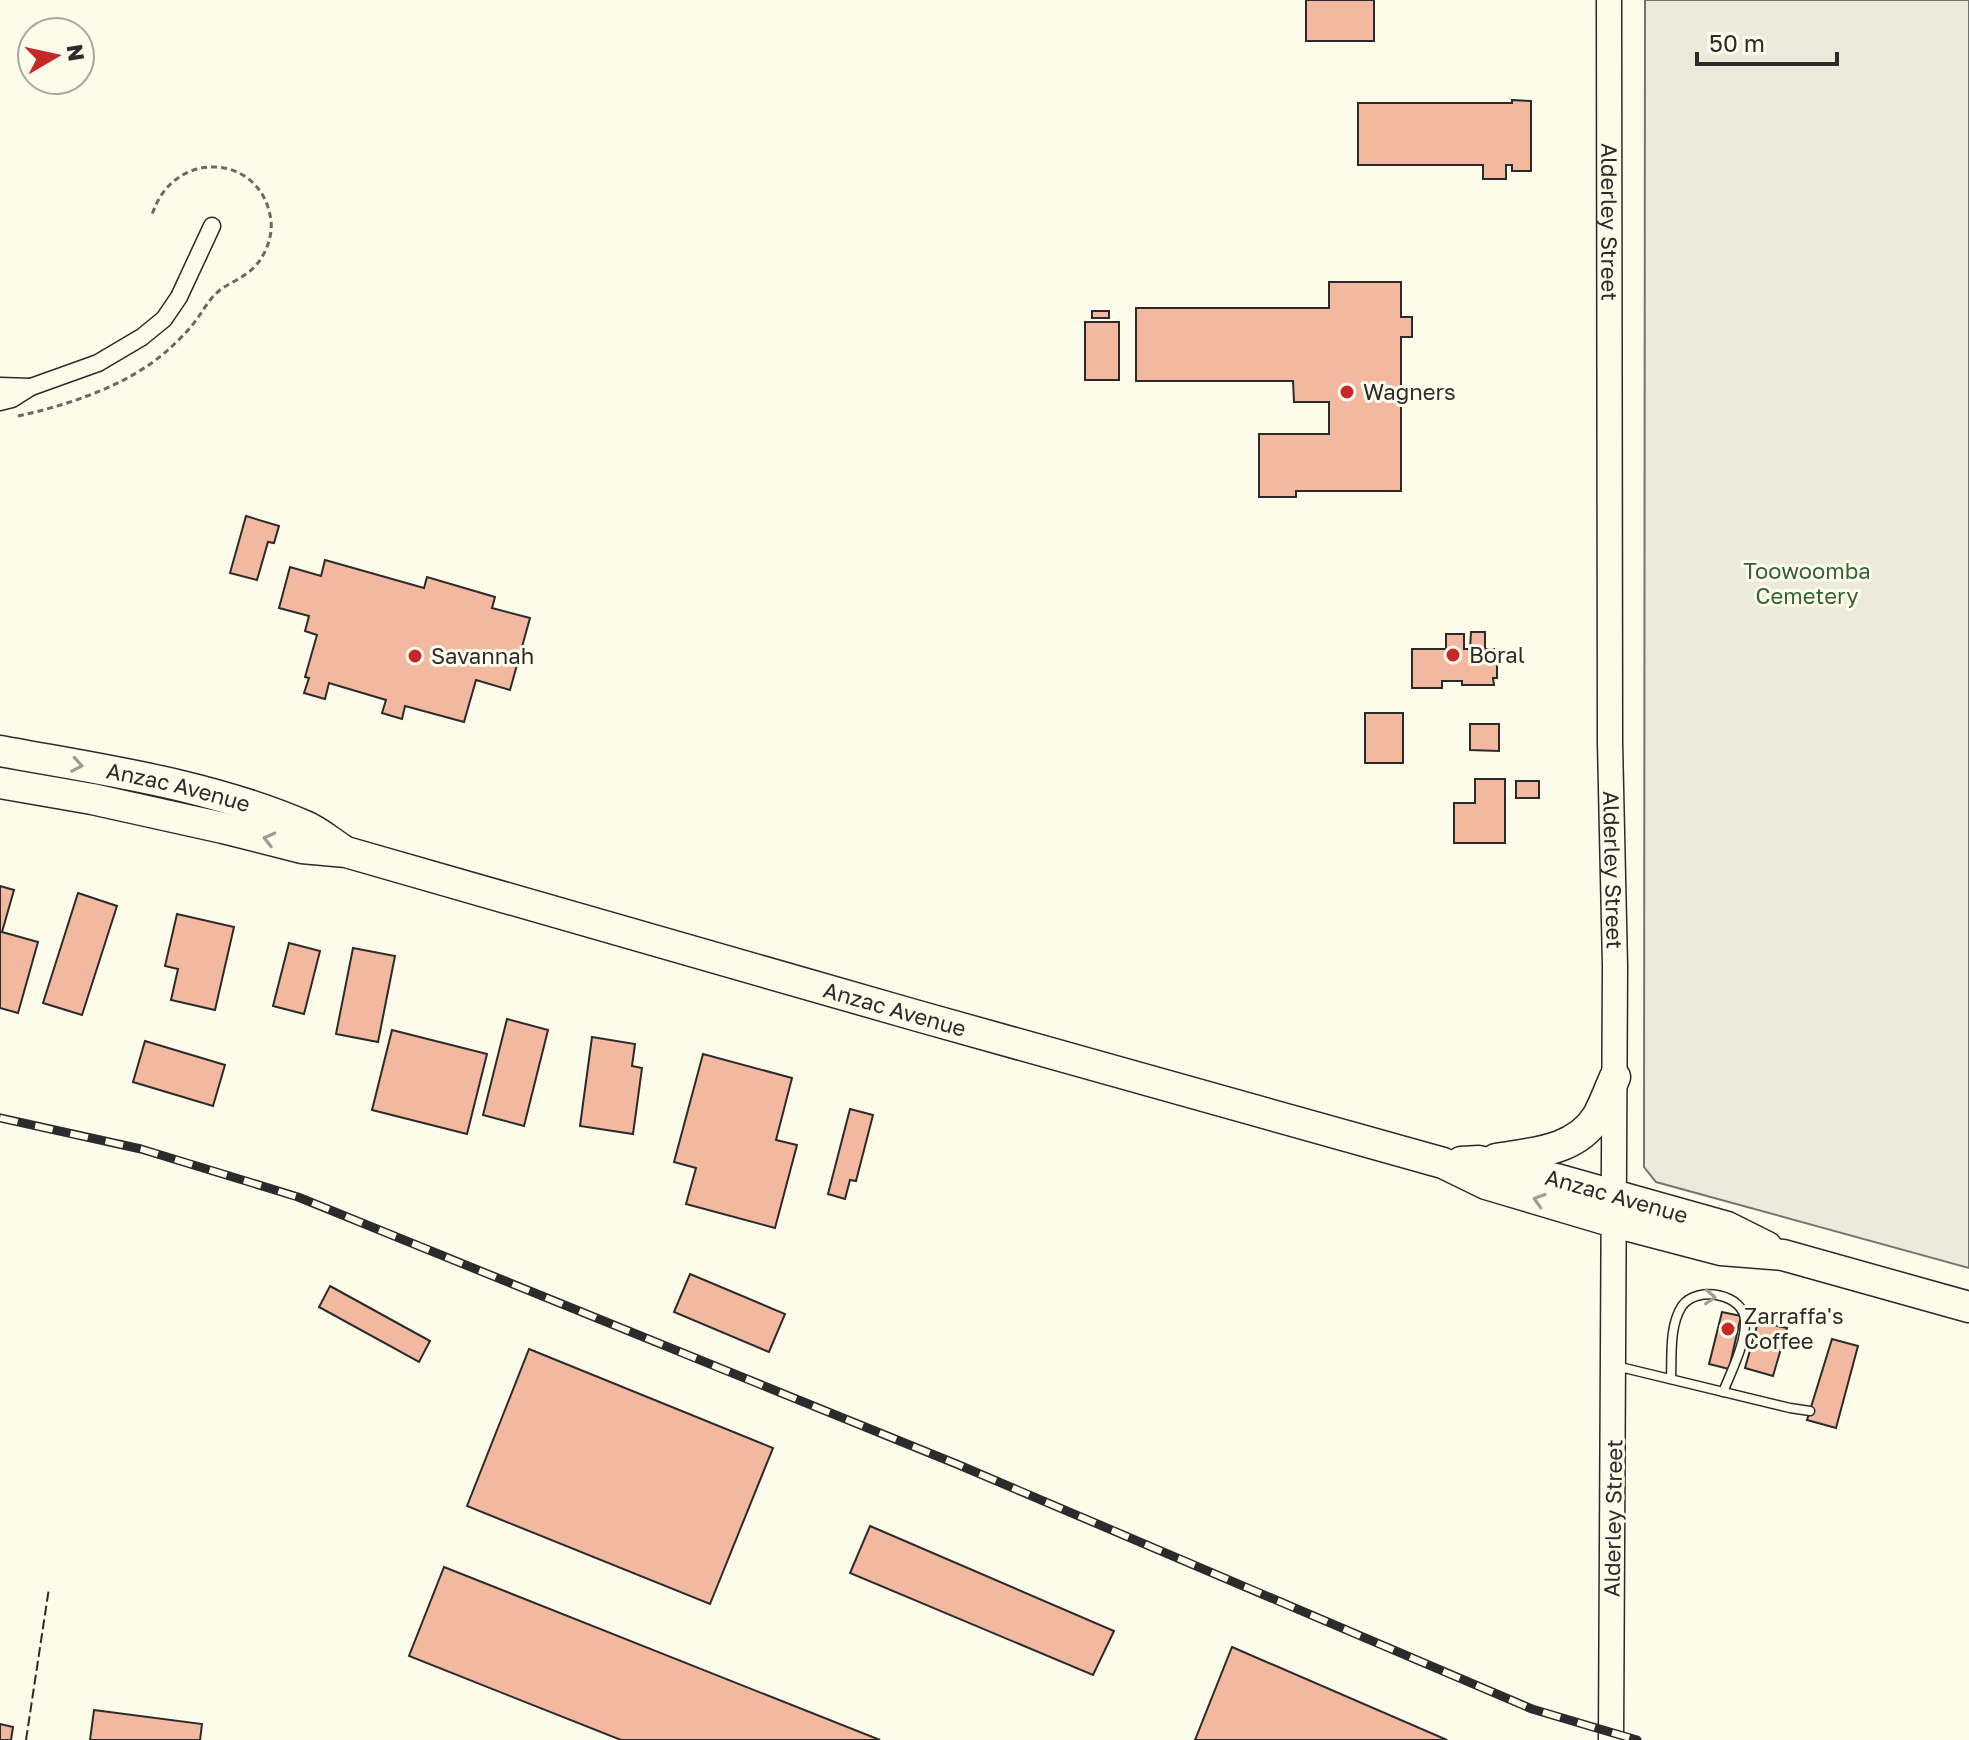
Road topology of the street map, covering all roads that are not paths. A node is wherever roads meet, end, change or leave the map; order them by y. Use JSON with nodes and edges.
{"nodes":[{"id":1,"x":1609,"y":0,"type":"edge"},
{"id":2,"x":212,"y":226,"type":"dead end"},
{"id":3,"x":0,"y":386,"type":"edge"},
{"id":4,"x":31,"y":387,"type":"junction"},
{"id":5,"x":0,"y":402,"type":"edge"},
{"id":6,"x":0,"y":751,"type":"edge"},
{"id":7,"x":0,"y":783,"type":"edge"},
{"id":8,"x":346,"y":852,"type":"junction"},
{"id":9,"x":1615,"y":1077,"type":"junction"},
{"id":10,"x":1479,"y":1161,"type":"junction"},
{"id":11,"x":1443,"y":1163,"type":"junction"},
{"id":12,"x":1614,"y":1209,"type":"junction"},
{"id":13,"x":1969,"y":1307,"type":"edge"},
{"id":14,"x":1614,"y":1366,"type":"junction"},
{"id":15,"x":1671,"y":1379,"type":"junction"},
{"id":16,"x":1723,"y":1392,"type":"junction"},
{"id":17,"x":1810,"y":1411,"type":"dead end"},
{"id":18,"x":1611,"y":1740,"type":"edge"}],
"edges":[{"from":1,"to":9,"type":"street","name":"Alderley Street"},
{"from":2,"to":4,"type":"street"},
{"from":3,"to":4,"type":"street"},
{"from":4,"to":5,"type":"street"},
{"from":6,"to":8,"type":"highway","name":"Anzac Avenue","one_way":true},
{"from":8,"to":7,"type":"highway","name":"Anzac Avenue","one_way":true},
{"from":8,"to":11,"type":"highway","name":"Anzac Avenue"},
{"from":9,"to":10,"type":"highway"},
{"from":9,"to":12,"type":"street","name":"Alderley Street"},
{"from":10,"to":11,"type":"highway","name":"Anzac Avenue"},
{"from":10,"to":12,"type":"highway","name":"Anzac Avenue"},
{"from":12,"to":11,"type":"highway","name":"Anzac Avenue","one_way":true},
{"from":12,"to":13,"type":"highway","name":"Anzac Avenue"},
{"from":12,"to":14,"type":"street","name":"Alderley Street"},
{"from":14,"to":15,"type":"lane"},
{"from":14,"to":18,"type":"street","name":"Alderley Street"},
{"from":15,"to":16,"type":"lane"},
{"from":15,"to":16,"type":"lane","one_way":true},
{"from":16,"to":17,"type":"lane"}]}
